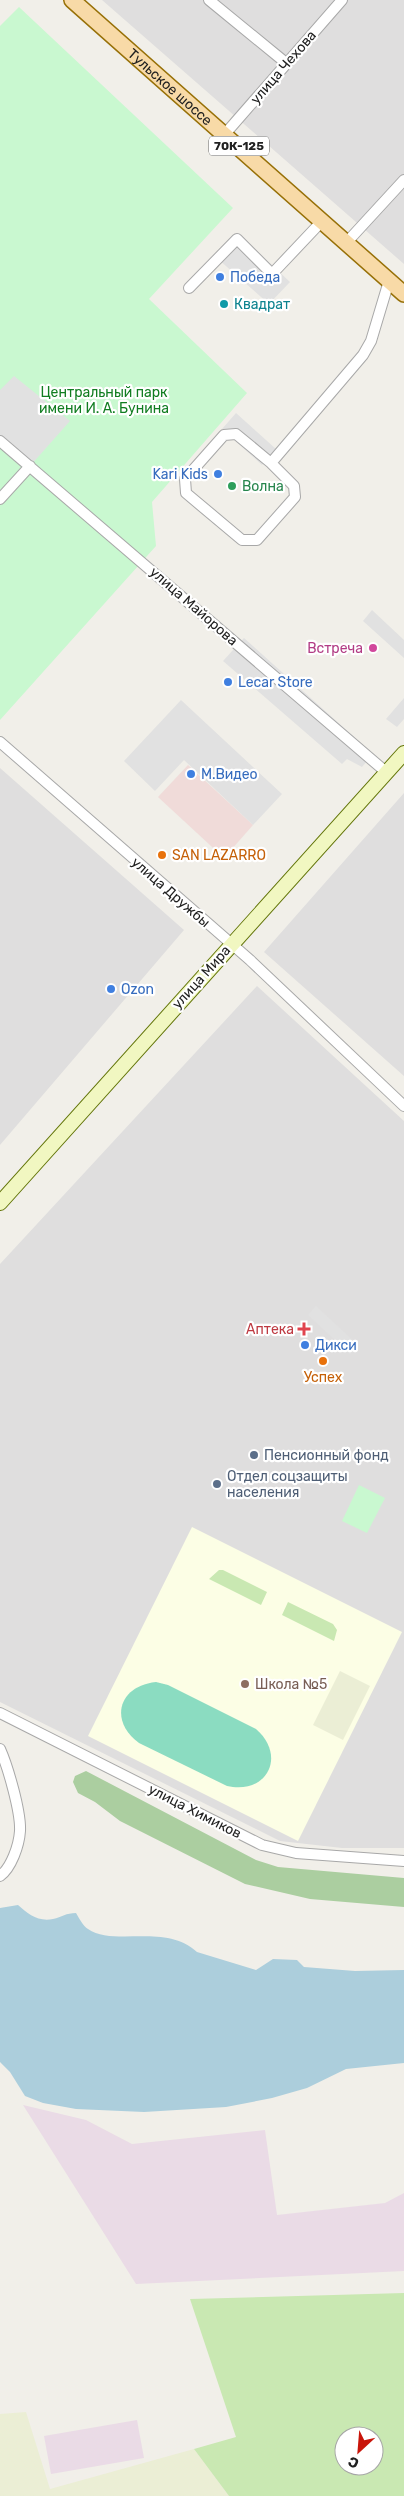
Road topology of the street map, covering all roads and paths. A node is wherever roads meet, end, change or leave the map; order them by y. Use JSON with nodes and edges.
{"nodes":[{"id":1,"x":72,"y":0,"type":"edge"},
{"id":2,"x":209,"y":0,"type":"edge"},
{"id":3,"x":342,"y":0,"type":"edge"},
{"id":4,"x":286,"y":63,"type":"junction"},
{"id":5,"x":226,"y":134,"type":"junction"},
{"id":6,"x":404,"y":180,"type":"edge"},
{"id":7,"x":323,"y":220,"type":"junction"},
{"id":8,"x":347,"y":242,"type":"junction"},
{"id":9,"x":389,"y":281,"type":"junction"},
{"id":10,"x":189,"y":288,"type":"dead end"},
{"id":11,"x":404,"y":294,"type":"edge"},
{"id":12,"x":0,"y":441,"type":"edge"},
{"id":13,"x":271,"y":463,"type":"junction"},
{"id":14,"x":30,"y":466,"type":"junction"},
{"id":15,"x":0,"y":499,"type":"edge"},
{"id":16,"x":0,"y":742,"type":"edge"},
{"id":17,"x":404,"y":752,"type":"edge"},
{"id":18,"x":386,"y":772,"type":"junction"},
{"id":19,"x":231,"y":944,"type":"junction"},
{"id":20,"x":404,"y":1106,"type":"edge"},
{"id":21,"x":0,"y":1203,"type":"edge"},
{"id":22,"x":0,"y":1713,"type":"edge"},
{"id":23,"x":0,"y":1749,"type":"edge"},
{"id":24,"x":404,"y":1861,"type":"edge"},
{"id":25,"x":0,"y":1876,"type":"edge"}],
"edges":[{"from":1,"to":5,"type":"main road","name":"Тульское шоссе","number":"70К-125"},
{"from":2,"to":4,"type":"street"},
{"from":3,"to":4,"type":"street","name":"улица Чехова"},
{"from":4,"to":5,"type":"street","name":"улица Чехова"},
{"from":5,"to":7,"type":"main road","name":"Тульское шоссе","number":"70К-125"},
{"from":6,"to":8,"type":"street"},
{"from":7,"to":8,"type":"main road","name":"Тульское шоссе","number":"70К-125"},
{"from":7,"to":10,"type":"street"},
{"from":8,"to":9,"type":"main road","name":"Тульское шоссе","number":"70К-125"},
{"from":9,"to":11,"type":"main road","name":"Тульское шоссе","number":"70К-125"},
{"from":9,"to":13,"type":"street"},
{"from":12,"to":14,"type":"street","name":"улица Майорова"},
{"from":13,"to":13,"type":"street"},
{"from":14,"to":15,"type":"street"},
{"from":14,"to":18,"type":"street","name":"улица Майорова"},
{"from":16,"to":19,"type":"street","name":"улица Дружбы"},
{"from":17,"to":18,"type":"street","name":"улица Мира"},
{"from":18,"to":19,"type":"street","name":"улица Мира"},
{"from":19,"to":20,"type":"street","name":"улица Дружбы"},
{"from":19,"to":21,"type":"street","name":"улица Мира"},
{"from":22,"to":24,"type":"street","name":"улица Химиков"},
{"from":23,"to":25,"type":"street"}]}
